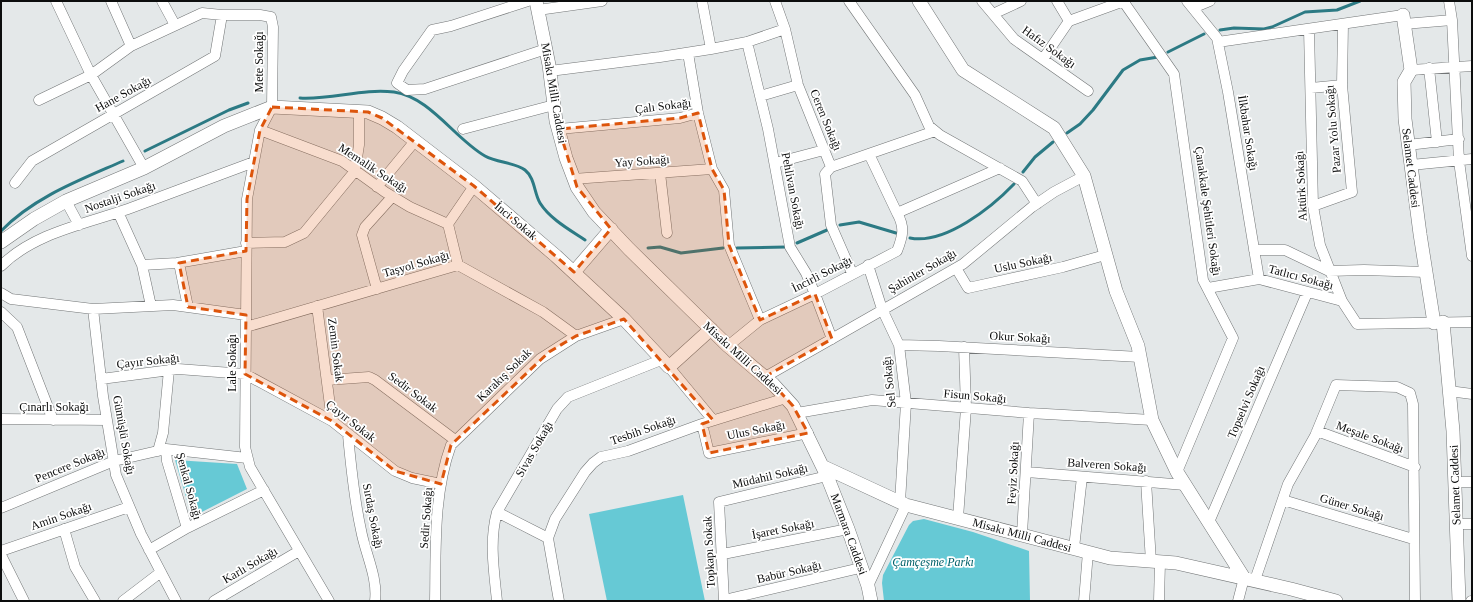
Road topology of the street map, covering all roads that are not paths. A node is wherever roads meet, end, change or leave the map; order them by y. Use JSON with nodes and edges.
{"nodes":[{"id":1,"x":56,"y":1,"type":"edge"},
{"id":2,"x":111,"y":1,"type":"edge"},
{"id":3,"x":162,"y":1,"type":"edge"},
{"id":4,"x":602,"y":1,"type":"edge"},
{"id":5,"x":702,"y":1,"type":"edge"},
{"id":6,"x":775,"y":1,"type":"edge"},
{"id":7,"x":849,"y":1,"type":"edge"},
{"id":8,"x":919,"y":1,"type":"edge"},
{"id":9,"x":982,"y":1,"type":"edge"},
{"id":10,"x":1021,"y":1,"type":"edge"},
{"id":11,"x":1057,"y":1,"type":"edge"},
{"id":12,"x":1123,"y":1,"type":"edge"},
{"id":13,"x":1210,"y":1,"type":"edge"},
{"id":14,"x":1449,"y":1,"type":"edge"},
{"id":15,"x":534,"y":4,"type":"edge"},
{"id":16,"x":1190,"y":5,"type":"edge"},
{"id":17,"x":992,"y":14,"type":"junction"},
{"id":18,"x":222,"y":15,"type":"junction"},
{"id":19,"x":1404,"y":19,"type":"junction"},
{"id":20,"x":1452,"y":20,"type":"junction"},
{"id":21,"x":1070,"y":21,"type":"junction"},
{"id":22,"x":1343,"y":24,"type":"junction"},
{"id":23,"x":175,"y":25,"type":"junction"},
{"id":24,"x":785,"y":29,"type":"junction"},
{"id":25,"x":1309,"y":29,"type":"junction"},
{"id":26,"x":747,"y":42,"type":"junction"},
{"id":27,"x":1218,"y":42,"type":"junction"},
{"id":28,"x":131,"y":46,"type":"junction"},
{"id":29,"x":546,"y":49,"type":"junction"},
{"id":30,"x":711,"y":49,"type":"junction"},
{"id":31,"x":688,"y":53,"type":"junction"},
{"id":32,"x":1043,"y":59,"type":"junction"},
{"id":33,"x":1472,"y":66,"type":"edge"},
{"id":34,"x":1455,"y":67,"type":"junction"},
{"id":35,"x":1429,"y":68,"type":"junction"},
{"id":36,"x":1411,"y":70,"type":"junction"},
{"id":37,"x":550,"y":71,"type":"junction"},
{"id":38,"x":91,"y":75,"type":"junction"},
{"id":39,"x":798,"y":85,"type":"junction"},
{"id":40,"x":1342,"y":85,"type":"junction"},
{"id":41,"x":1311,"y":88,"type":"junction"},
{"id":42,"x":1088,"y":91,"type":"dead end"},
{"id":43,"x":760,"y":96,"type":"junction"},
{"id":44,"x":38,"y":100,"type":"dead end"},
{"id":45,"x":554,"y":105,"type":"junction"},
{"id":46,"x":272,"y":107,"type":"junction"},
{"id":47,"x":359,"y":112,"type":"junction"},
{"id":48,"x":114,"y":113,"type":"junction"},
{"id":49,"x":698,"y":113,"type":"junction"},
{"id":50,"x":463,"y":129,"type":"dead end"},
{"id":51,"x":558,"y":129,"type":"junction"},
{"id":52,"x":260,"y":130,"type":"junction"},
{"id":53,"x":935,"y":131,"type":"junction"},
{"id":54,"x":1459,"y":139,"type":"junction"},
{"id":55,"x":415,"y":141,"type":"junction"},
{"id":56,"x":1437,"y":142,"type":"junction"},
{"id":57,"x":1408,"y":145,"type":"junction"},
{"id":58,"x":824,"y":150,"type":"junction"},
{"id":59,"x":869,"y":154,"type":"junction"},
{"id":60,"x":1472,"y":159,"type":"edge"},
{"id":61,"x":1459,"y":161,"type":"junction"},
{"id":62,"x":254,"y":162,"type":"junction"},
{"id":63,"x":775,"y":163,"type":"junction"},
{"id":64,"x":1411,"y":165,"type":"junction"},
{"id":65,"x":831,"y":167,"type":"junction"},
{"id":66,"x":144,"y":168,"type":"junction"},
{"id":67,"x":1000,"y":168,"type":"junction"},
{"id":68,"x":712,"y":169,"type":"junction"},
{"id":69,"x":355,"y":171,"type":"junction"},
{"id":70,"x":660,"y":173,"type":"junction"},
{"id":71,"x":1084,"y":176,"type":"junction"},
{"id":72,"x":573,"y":179,"type":"junction"},
{"id":73,"x":15,"y":183,"type":"dead end"},
{"id":74,"x":474,"y":186,"type":"junction"},
{"id":75,"x":377,"y":187,"type":"junction"},
{"id":76,"x":392,"y":197,"type":"junction"},
{"id":77,"x":66,"y":201,"type":"junction"},
{"id":78,"x":1037,"y":204,"type":"junction"},
{"id":79,"x":1313,"y":206,"type":"junction"},
{"id":80,"x":118,"y":212,"type":"junction"},
{"id":81,"x":897,"y":213,"type":"junction"},
{"id":82,"x":448,"y":224,"type":"junction"},
{"id":83,"x":1470,"y":224,"type":"edge"},
{"id":84,"x":79,"y":225,"type":"junction"},
{"id":85,"x":610,"y":229,"type":"junction"},
{"id":86,"x":667,"y":233,"type":"dead end"},
{"id":87,"x":1,"y":242,"type":"edge"},
{"id":88,"x":246,"y":247,"type":"junction"},
{"id":89,"x":1254,"y":250,"type":"junction"},
{"id":90,"x":1105,"y":255,"type":"junction"},
{"id":91,"x":1472,"y":256,"type":"edge"},
{"id":92,"x":179,"y":263,"type":"junction"},
{"id":93,"x":142,"y":265,"type":"junction"},
{"id":94,"x":458,"y":265,"type":"junction"},
{"id":95,"x":868,"y":265,"type":"junction"},
{"id":96,"x":1,"y":266,"type":"edge"},
{"id":97,"x":956,"y":268,"type":"junction"},
{"id":98,"x":1329,"y":271,"type":"junction"},
{"id":99,"x":574,"y":272,"type":"junction"},
{"id":100,"x":1426,"y":272,"type":"junction"},
{"id":101,"x":852,"y":273,"type":"junction"},
{"id":102,"x":1259,"y":279,"type":"junction"},
{"id":103,"x":1208,"y":288,"type":"junction"},
{"id":104,"x":377,"y":289,"type":"junction"},
{"id":105,"x":1,"y":293,"type":"edge"},
{"id":106,"x":1307,"y":293,"type":"junction"},
{"id":107,"x":815,"y":294,"type":"junction"},
{"id":108,"x":11,"y":299,"type":"junction"},
{"id":109,"x":1342,"y":301,"type":"junction"},
{"id":110,"x":151,"y":306,"type":"junction"},
{"id":111,"x":317,"y":306,"type":"junction"},
{"id":112,"x":188,"y":307,"type":"junction"},
{"id":113,"x":93,"y":309,"type":"junction"},
{"id":114,"x":882,"y":309,"type":"junction"},
{"id":115,"x":1,"y":311,"type":"edge"},
{"id":116,"x":246,"y":315,"type":"junction"},
{"id":117,"x":624,"y":319,"type":"junction"},
{"id":118,"x":760,"y":320,"type":"junction"},
{"id":119,"x":1439,"y":322,"type":"junction"},
{"id":120,"x":1472,"y":322,"type":"edge"},
{"id":121,"x":246,"y":327,"type":"junction"},
{"id":122,"x":711,"y":329,"type":"junction"},
{"id":123,"x":576,"y":336,"type":"junction"},
{"id":124,"x":832,"y":339,"type":"junction"},
{"id":125,"x":899,"y":345,"type":"junction"},
{"id":126,"x":728,"y":346,"type":"junction"},
{"id":127,"x":964,"y":347,"type":"junction"},
{"id":128,"x":1140,"y":357,"type":"junction"},
{"id":129,"x":665,"y":364,"type":"junction"},
{"id":130,"x":169,"y":370,"type":"junction"},
{"id":131,"x":245,"y":374,"type":"junction"},
{"id":132,"x":765,"y":377,"type":"junction"},
{"id":133,"x":101,"y":379,"type":"junction"},
{"id":134,"x":326,"y":380,"type":"junction"},
{"id":135,"x":1450,"y":391,"type":"junction"},
{"id":136,"x":1472,"y":394,"type":"edge"},
{"id":137,"x":786,"y":398,"type":"junction"},
{"id":138,"x":906,"y":403,"type":"junction"},
{"id":139,"x":966,"y":408,"type":"junction"},
{"id":140,"x":797,"y":413,"type":"junction"},
{"id":141,"x":1029,"y":413,"type":"junction"},
{"id":142,"x":1,"y":419,"type":"edge"},
{"id":143,"x":53,"y":420,"type":"junction"},
{"id":144,"x":107,"y":420,"type":"junction"},
{"id":145,"x":332,"y":420,"type":"junction"},
{"id":146,"x":713,"y":420,"type":"junction"},
{"id":147,"x":1152,"y":420,"type":"junction"},
{"id":148,"x":702,"y":424,"type":"junction"},
{"id":149,"x":1317,"y":431,"type":"junction"},
{"id":150,"x":808,"y":433,"type":"junction"},
{"id":151,"x":348,"y":436,"type":"junction"},
{"id":152,"x":454,"y":440,"type":"junction"},
{"id":153,"x":162,"y":450,"type":"junction"},
{"id":154,"x":246,"y":458,"type":"junction"},
{"id":155,"x":114,"y":461,"type":"junction"},
{"id":156,"x":1415,"y":467,"type":"junction"},
{"id":157,"x":826,"y":472,"type":"junction"},
{"id":158,"x":1026,"y":472,"type":"junction"},
{"id":159,"x":1177,"y":472,"type":"junction"},
{"id":160,"x":1082,"y":476,"type":"junction"},
{"id":161,"x":1146,"y":482,"type":"junction"},
{"id":162,"x":1455,"y":482,"type":"junction"},
{"id":163,"x":1472,"y":482,"type":"edge"},
{"id":164,"x":441,"y":484,"type":"junction"},
{"id":165,"x":1185,"y":485,"type":"junction"},
{"id":166,"x":264,"y":490,"type":"junction"},
{"id":167,"x":1283,"y":500,"type":"junction"},
{"id":168,"x":719,"y":502,"type":"joint"},
{"id":169,"x":903,"y":503,"type":"junction"},
{"id":170,"x":129,"y":507,"type":"junction"},
{"id":171,"x":1,"y":508,"type":"edge"},
{"id":172,"x":497,"y":512,"type":"junction"},
{"id":173,"x":958,"y":518,"type":"junction"},
{"id":174,"x":1209,"y":522,"type":"junction"},
{"id":175,"x":1456,"y":524,"type":"junction"},
{"id":176,"x":1472,"y":524,"type":"edge"},
{"id":177,"x":186,"y":528,"type":"junction"},
{"id":178,"x":64,"y":529,"type":"junction"},
{"id":179,"x":848,"y":529,"type":"junction"},
{"id":180,"x":1022,"y":534,"type":"junction"},
{"id":181,"x":548,"y":538,"type":"junction"},
{"id":182,"x":1413,"y":539,"type":"junction"},
{"id":183,"x":1074,"y":548,"type":"junction"},
{"id":184,"x":149,"y":550,"type":"junction"},
{"id":185,"x":1,"y":551,"type":"edge"},
{"id":186,"x":299,"y":551,"type":"junction"},
{"id":187,"x":1088,"y":552,"type":"junction"},
{"id":188,"x":723,"y":554,"type":"junction"},
{"id":189,"x":2,"y":561,"type":"edge"},
{"id":190,"x":1155,"y":562,"type":"junction"},
{"id":191,"x":860,"y":568,"type":"junction"},
{"id":192,"x":161,"y":572,"type":"junction"},
{"id":193,"x":1250,"y":579,"type":"junction"},
{"id":194,"x":868,"y":586,"type":"junction"},
{"id":195,"x":724,"y":600,"type":"edge"},
{"id":196,"x":24,"y":601,"type":"edge"},
{"id":197,"x":95,"y":601,"type":"edge"},
{"id":198,"x":123,"y":601,"type":"edge"},
{"id":199,"x":176,"y":601,"type":"edge"},
{"id":200,"x":214,"y":601,"type":"edge"},
{"id":201,"x":329,"y":601,"type":"edge"},
{"id":202,"x":375,"y":601,"type":"edge"},
{"id":203,"x":435,"y":601,"type":"edge"},
{"id":204,"x":497,"y":601,"type":"edge"},
{"id":205,"x":560,"y":601,"type":"edge"},
{"id":206,"x":871,"y":601,"type":"edge"},
{"id":207,"x":1084,"y":601,"type":"edge"},
{"id":208,"x":1160,"y":601,"type":"edge"},
{"id":209,"x":1238,"y":601,"type":"edge"},
{"id":210,"x":1336,"y":601,"type":"edge"},
{"id":211,"x":1414,"y":601,"type":"edge"},
{"id":212,"x":1459,"y":601,"type":"edge"}],
"edges":[{"from":1,"to":38,"type":"street"},
{"from":2,"to":28,"type":"street"},
{"from":3,"to":23,"type":"street"},
{"from":4,"to":15,"type":"street"},
{"from":5,"to":30,"type":"street"},
{"from":6,"to":24,"type":"street","name":"Ceren Sokağı"},
{"from":7,"to":53,"type":"street"},
{"from":8,"to":71,"type":"street"},
{"from":9,"to":17,"type":"street","name":"Hafız Sokağı"},
{"from":10,"to":17,"type":"street"},
{"from":11,"to":21,"type":"street"},
{"from":12,"to":21,"type":"street"},
{"from":12,"to":103,"type":"street","name":"Çanakkale Şehitleri Sokağı"},
{"from":13,"to":16,"type":"street"},
{"from":14,"to":20,"type":"street"},
{"from":15,"to":29,"type":"street","name":"Misakı Milli Caddesi"},
{"from":15,"to":29,"type":"street"},
{"from":16,"to":27,"type":"street","name":"İlkbahar Sokağı"},
{"from":17,"to":32,"type":"street","name":"Hafız Sokağı"},
{"from":18,"to":23,"type":"street"},
{"from":18,"to":46,"type":"street","name":"Mete Sokağı"},
{"from":18,"to":48,"type":"street","name":"Hane Sokağı"},
{"from":19,"to":20,"type":"street"},
{"from":19,"to":22,"type":"street"},
{"from":19,"to":36,"type":"street","name":"Selamet Caddesi"},
{"from":20,"to":34,"type":"street"},
{"from":21,"to":32,"type":"street"},
{"from":22,"to":25,"type":"street"},
{"from":22,"to":40,"type":"street","name":"Pazar Yolu Sokağı"},
{"from":23,"to":28,"type":"street"},
{"from":24,"to":26,"type":"street"},
{"from":24,"to":39,"type":"street","name":"Ceren Sokağı"},
{"from":25,"to":27,"type":"street"},
{"from":25,"to":41,"type":"street","name":"Aktürk Sokağı"},
{"from":26,"to":30,"type":"street"},
{"from":26,"to":43,"type":"street","name":"Pehlivan Sokağı"},
{"from":27,"to":89,"type":"street","name":"İlkbahar Sokağı"},
{"from":28,"to":38,"type":"street"},
{"from":29,"to":37,"type":"street","name":"Misakı Milli Caddesi"},
{"from":30,"to":31,"type":"street"},
{"from":31,"to":37,"type":"street"},
{"from":31,"to":49,"type":"street"},
{"from":32,"to":42,"type":"street","name":"Hafız Sokağı"},
{"from":33,"to":34,"type":"street"},
{"from":34,"to":35,"type":"street"},
{"from":34,"to":54,"type":"street"},
{"from":35,"to":36,"type":"street"},
{"from":35,"to":56,"type":"street"},
{"from":36,"to":57,"type":"street","name":"Selamet Caddesi"},
{"from":37,"to":45,"type":"street","name":"Misakı Milli Caddesi"},
{"from":38,"to":44,"type":"street"},
{"from":38,"to":48,"type":"street"},
{"from":39,"to":43,"type":"street"},
{"from":39,"to":58,"type":"street","name":"Ceren Sokağı"},
{"from":40,"to":41,"type":"street"},
{"from":40,"to":79,"type":"street","name":"Pazar Yolu Sokağı"},
{"from":41,"to":79,"type":"street","name":"Aktürk Sokağı"},
{"from":43,"to":63,"type":"street","name":"Pehlivan Sokağı"},
{"from":45,"to":50,"type":"street"},
{"from":45,"to":51,"type":"street","name":"Misakı Milli Caddesi"},
{"from":46,"to":47,"type":"street","name":"İnci Sokak"},
{"from":46,"to":52,"type":"street","name":"Lale Sokağı"},
{"from":46,"to":66,"type":"street"},
{"from":47,"to":55,"type":"street","name":"İnci Sokak"},
{"from":47,"to":69,"type":"street"},
{"from":48,"to":66,"type":"street"},
{"from":48,"to":73,"type":"street","name":"Hane Sokağı"},
{"from":49,"to":51,"type":"street","name":"Çalı Sokağı"},
{"from":49,"to":68,"type":"street","name":"Çalı Sokağı"},
{"from":51,"to":72,"type":"street","name":"Misakı Milli Caddesi"},
{"from":52,"to":62,"type":"street","name":"Lale Sokağı"},
{"from":52,"to":69,"type":"street","name":"Memalik Sokağı"},
{"from":53,"to":59,"type":"street","name":"Ceren Sokağı"},
{"from":53,"to":67,"type":"street"},
{"from":54,"to":56,"type":"street"},
{"from":54,"to":61,"type":"street"},
{"from":55,"to":74,"type":"street","name":"İnci Sokak"},
{"from":55,"to":75,"type":"street"},
{"from":56,"to":57,"type":"street"},
{"from":57,"to":64,"type":"street","name":"Selamet Caddesi"},
{"from":58,"to":63,"type":"street"},
{"from":58,"to":65,"type":"street","name":"Ceren Sokağı"},
{"from":59,"to":65,"type":"street","name":"Ceren Sokağı"},
{"from":59,"to":81,"type":"street","name":"İncirli Sokağı"},
{"from":60,"to":61,"type":"street"},
{"from":61,"to":64,"type":"street"},
{"from":61,"to":83,"type":"street"},
{"from":62,"to":80,"type":"street","name":"Nostalji Sokağı"},
{"from":62,"to":88,"type":"street","name":"Lale Sokağı"},
{"from":63,"to":107,"type":"street","name":"Pehlivan Sokağı"},
{"from":64,"to":100,"type":"street","name":"Selamet Caddesi"},
{"from":65,"to":101,"type":"street"},
{"from":66,"to":77,"type":"street"},
{"from":67,"to":78,"type":"street"},
{"from":67,"to":81,"type":"street"},
{"from":68,"to":70,"type":"street","name":"Yay Sokağı"},
{"from":68,"to":118,"type":"street","name":"Çalı Sokağı"},
{"from":69,"to":75,"type":"street","name":"Memalik Sokağı"},
{"from":69,"to":88,"type":"street"},
{"from":70,"to":72,"type":"street","name":"Yay Sokağı"},
{"from":70,"to":86,"type":"street"},
{"from":71,"to":78,"type":"street","name":"Şahinler Sokağı"},
{"from":71,"to":90,"type":"street"},
{"from":72,"to":85,"type":"street","name":"Misakı Milli Caddesi"},
{"from":74,"to":82,"type":"street"},
{"from":74,"to":99,"type":"street","name":"İnci Sokak"},
{"from":75,"to":76,"type":"street","name":"Memalik Sokağı"},
{"from":76,"to":82,"type":"street","name":"Memalik Sokağı"},
{"from":76,"to":104,"type":"street"},
{"from":77,"to":84,"type":"street"},
{"from":77,"to":87,"type":"street"},
{"from":78,"to":97,"type":"street","name":"Şahinler Sokağı"},
{"from":79,"to":98,"type":"street","name":"Aktürk Sokağı"},
{"from":80,"to":84,"type":"street","name":"Nostalji Sokağı"},
{"from":80,"to":93,"type":"street"},
{"from":81,"to":95,"type":"street","name":"İncirli Sokağı"},
{"from":82,"to":94,"type":"street"},
{"from":83,"to":91,"type":"street"},
{"from":84,"to":96,"type":"street","name":"Nostalji Sokağı"},
{"from":85,"to":99,"type":"street"},
{"from":85,"to":122,"type":"street","name":"Misakı Milli Caddesi"},
{"from":88,"to":92,"type":"street"},
{"from":88,"to":116,"type":"street","name":"Lale Sokağı"},
{"from":89,"to":98,"type":"street"},
{"from":89,"to":102,"type":"street","name":"İlkbahar Sokağı"},
{"from":90,"to":97,"type":"street","name":"Uslu Sokağı"},
{"from":90,"to":128,"type":"street"},
{"from":92,"to":93,"type":"street"},
{"from":92,"to":112,"type":"street"},
{"from":93,"to":110,"type":"street"},
{"from":94,"to":104,"type":"street","name":"Taşyol Sokağı"},
{"from":94,"to":123,"type":"street","name":"Taşyol Sokağı"},
{"from":95,"to":101,"type":"street","name":"İncirli Sokağı"},
{"from":95,"to":114,"type":"street","name":"Sel Sokağı"},
{"from":97,"to":114,"type":"street","name":"Şahinler Sokağı"},
{"from":98,"to":100,"type":"street"},
{"from":98,"to":109,"type":"street","name":"Aktürk Sokağı"},
{"from":99,"to":117,"type":"street","name":"İnci Sokak"},
{"from":100,"to":119,"type":"street","name":"Selamet Caddesi"},
{"from":101,"to":107,"type":"street","name":"İncirli Sokağı"},
{"from":102,"to":103,"type":"street","name":"Tatlıcı Sokağı"},
{"from":102,"to":106,"type":"street","name":"Tatlıcı Sokağı"},
{"from":103,"to":159,"type":"street","name":"Çanakkale Şehitleri Sokağı"},
{"from":104,"to":111,"type":"street","name":"Taşyol Sokağı"},
{"from":105,"to":108,"type":"street"},
{"from":106,"to":109,"type":"street","name":"Tatlıcı Sokağı"},
{"from":106,"to":174,"type":"street","name":"Topselvi Sokağı"},
{"from":107,"to":118,"type":"street","name":"İncirli Sokağı"},
{"from":107,"to":124,"type":"street","name":"Pehlivan Sokağı"},
{"from":108,"to":113,"type":"street"},
{"from":108,"to":115,"type":"street"},
{"from":109,"to":119,"type":"street","name":"Tatlıcı Sokağı"},
{"from":110,"to":112,"type":"street"},
{"from":110,"to":113,"type":"street"},
{"from":111,"to":121,"type":"street","name":"Taşyol Sokağı"},
{"from":111,"to":134,"type":"street","name":"Zemin Sokak"},
{"from":112,"to":116,"type":"street"},
{"from":113,"to":133,"type":"street","name":"Gümüşlü Sokağı"},
{"from":114,"to":124,"type":"street","name":"Şahinler Sokağı"},
{"from":114,"to":125,"type":"street","name":"Sel Sokağı"},
{"from":115,"to":143,"type":"street"},
{"from":116,"to":121,"type":"street","name":"Lale Sokağı"},
{"from":117,"to":123,"type":"street"},
{"from":117,"to":129,"type":"street","name":"İnci Sokak"},
{"from":118,"to":126,"type":"street","name":"İncirli Sokağı"},
{"from":119,"to":120,"type":"street","name":"Tatlıcı Sokağı"},
{"from":119,"to":135,"type":"street","name":"Selamet Caddesi"},
{"from":121,"to":131,"type":"street","name":"Lale Sokağı"},
{"from":122,"to":126,"type":"street","name":"Misakı Milli Caddesi"},
{"from":122,"to":129,"type":"street","name":"Sivas Sokağı"},
{"from":123,"to":152,"type":"street","name":"Karakış Sokak"},
{"from":124,"to":132,"type":"street","name":"Şahinler Sokağı"},
{"from":125,"to":127,"type":"street","name":"Okur Sokağı"},
{"from":125,"to":138,"type":"street","name":"Sel Sokağı"},
{"from":126,"to":132,"type":"street","name":"Misakı Milli Caddesi"},
{"from":127,"to":128,"type":"street","name":"Okur Sokağı"},
{"from":127,"to":139,"type":"street"},
{"from":128,"to":147,"type":"street"},
{"from":129,"to":146,"type":"street","name":"İnci Sokak"},
{"from":129,"to":172,"type":"street","name":"Sivas Sokağı"},
{"from":130,"to":131,"type":"street","name":"Çayır Sokağı"},
{"from":130,"to":133,"type":"street","name":"Çayır Sokağı"},
{"from":130,"to":153,"type":"street","name":"Şenkal Sokağı"},
{"from":131,"to":145,"type":"street","name":"Çayır Sokak"},
{"from":131,"to":154,"type":"street","name":"Lale Sokağı"},
{"from":132,"to":137,"type":"street","name":"Misakı Milli Caddesi"},
{"from":133,"to":144,"type":"street","name":"Gümüşlü Sokağı"},
{"from":134,"to":145,"type":"street","name":"Zemin Sokak"},
{"from":134,"to":152,"type":"street","name":"Sedir Sokak"},
{"from":135,"to":136,"type":"street"},
{"from":135,"to":162,"type":"street","name":"Selamet Caddesi"},
{"from":137,"to":140,"type":"street","name":"Misakı Milli Caddesi"},
{"from":137,"to":146,"type":"street","name":"Tesbih Sokağı"},
{"from":138,"to":139,"type":"street","name":"Fisun Sokağı"},
{"from":138,"to":140,"type":"street","name":"Fisun Sokağı"},
{"from":138,"to":169,"type":"street","name":"Sel Sokağı"},
{"from":139,"to":141,"type":"street","name":"Fisun Sokağı"},
{"from":139,"to":173,"type":"street"},
{"from":140,"to":150,"type":"street","name":"Misakı Milli Caddesi"},
{"from":141,"to":147,"type":"street","name":"Fisun Sokağı"},
{"from":141,"to":158,"type":"street","name":"Feyiz Sokağı"},
{"from":142,"to":143,"type":"street","name":"Çınarlı Sokağı"},
{"from":143,"to":144,"type":"street","name":"Çınarlı Sokağı"},
{"from":144,"to":155,"type":"street","name":"Gümüşlü Sokağı"},
{"from":145,"to":151,"type":"street","name":"Çayır Sokak"},
{"from":146,"to":148,"type":"street","name":"Tesbih Sokağı"},
{"from":147,"to":159,"type":"street"},
{"from":148,"to":150,"type":"street","name":"Ulus Sokağı"},
{"from":148,"to":181,"type":"street","name":"Tesbih Sokağı"},
{"from":149,"to":156,"type":"street","name":"Meşale Sokağı"},
{"from":149,"to":156,"type":"street"},
{"from":149,"to":167,"type":"street"},
{"from":150,"to":157,"type":"street","name":"Misakı Milli Caddesi"},
{"from":151,"to":164,"type":"street","name":"Çayır Sokak"},
{"from":151,"to":202,"type":"street","name":"Sırdaş Sokağı"},
{"from":152,"to":164,"type":"street","name":"Sedir Sokağı"},
{"from":153,"to":154,"type":"street","name":"Pencere Sokağı"},
{"from":153,"to":155,"type":"street","name":"Pencere Sokağı"},
{"from":153,"to":177,"type":"street","name":"Şenkal Sokağı"},
{"from":154,"to":166,"type":"street","name":"Lale Sokağı"},
{"from":155,"to":170,"type":"street","name":"Gümüşlü Sokağı"},
{"from":155,"to":171,"type":"street","name":"Pencere Sokağı"},
{"from":156,"to":182,"type":"street"},
{"from":157,"to":168,"type":"street","name":"Müdahil Sokağı"},
{"from":157,"to":169,"type":"street","name":"Misakı Milli Caddesi"},
{"from":157,"to":179,"type":"street","name":"Marmara Caddesi"},
{"from":158,"to":160,"type":"street","name":"Balveren Sokağı"},
{"from":158,"to":180,"type":"street","name":"Feyiz Sokağı"},
{"from":159,"to":165,"type":"street"},
{"from":160,"to":161,"type":"street","name":"Balveren Sokağı"},
{"from":160,"to":183,"type":"street"},
{"from":161,"to":165,"type":"street","name":"Balveren Sokağı"},
{"from":161,"to":190,"type":"street"},
{"from":162,"to":163,"type":"street"},
{"from":162,"to":175,"type":"street","name":"Selamet Caddesi"},
{"from":164,"to":203,"type":"street","name":"Sedir Sokağı"},
{"from":165,"to":174,"type":"street"},
{"from":166,"to":177,"type":"street"},
{"from":166,"to":186,"type":"street","name":"Lale Sokağı"},
{"from":167,"to":182,"type":"street","name":"Güner Sokağı"},
{"from":167,"to":193,"type":"street"},
{"from":168,"to":188,"type":"street","name":"Topkapı Sokak"},
{"from":169,"to":173,"type":"street","name":"Misakı Milli Caddesi"},
{"from":169,"to":194,"type":"street","name":"Sel Sokağı"},
{"from":170,"to":178,"type":"street","name":"Amin Sokağı"},
{"from":170,"to":184,"type":"street","name":"Gümüşlü Sokağı"},
{"from":172,"to":181,"type":"street"},
{"from":172,"to":204,"type":"street","name":"Sivas Sokağı"},
{"from":173,"to":180,"type":"street","name":"Misakı Milli Caddesi"},
{"from":174,"to":193,"type":"street"},
{"from":175,"to":176,"type":"street"},
{"from":175,"to":212,"type":"street","name":"Selamet Caddesi"},
{"from":177,"to":184,"type":"street"},
{"from":178,"to":185,"type":"street","name":"Amin Sokağı"},
{"from":178,"to":197,"type":"street"},
{"from":179,"to":188,"type":"street","name":"İşaret Sokağı"},
{"from":179,"to":191,"type":"street","name":"Marmara Caddesi"},
{"from":180,"to":183,"type":"street","name":"Misakı Milli Caddesi"},
{"from":181,"to":205,"type":"street"},
{"from":182,"to":211,"type":"street"},
{"from":183,"to":187,"type":"street","name":"Misakı Milli Caddesi"},
{"from":184,"to":192,"type":"street","name":"Gümüşlü Sokağı"},
{"from":186,"to":200,"type":"street","name":"Karlı Sokağı"},
{"from":186,"to":201,"type":"street","name":"Lale Sokağı"},
{"from":187,"to":190,"type":"street","name":"Misakı Milli Caddesi"},
{"from":187,"to":207,"type":"street"},
{"from":188,"to":195,"type":"street","name":"Topkapı Sokak"},
{"from":189,"to":196,"type":"street"},
{"from":190,"to":193,"type":"street","name":"Misakı Milli Caddesi"},
{"from":190,"to":208,"type":"street"},
{"from":191,"to":194,"type":"street","name":"Marmara Caddesi"},
{"from":191,"to":195,"type":"street","name":"Babür Sokağı"},
{"from":192,"to":198,"type":"street"},
{"from":192,"to":199,"type":"street","name":"Gümüşlü Sokağı"},
{"from":193,"to":209,"type":"street"},
{"from":193,"to":210,"type":"street","name":"Misakı Milli Caddesi"},
{"from":194,"to":206,"type":"street","name":"Marmara Caddesi"}]}
